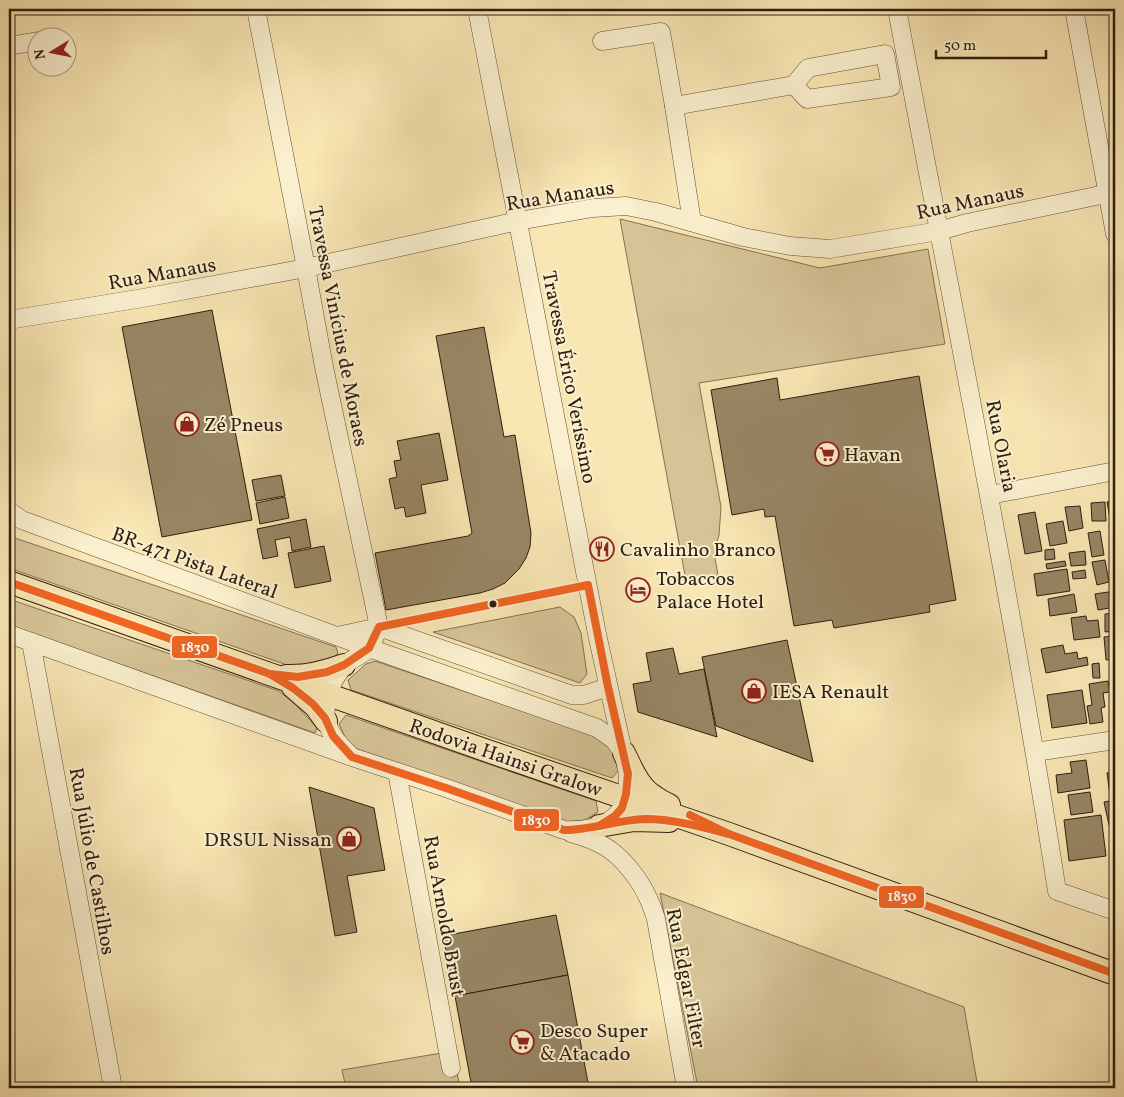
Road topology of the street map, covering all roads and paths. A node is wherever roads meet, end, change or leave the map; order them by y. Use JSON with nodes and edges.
{"nodes":[{"id":1,"x":256,"y":9,"type":"edge"},
{"id":2,"x":477,"y":9,"type":"edge"},
{"id":3,"x":897,"y":9,"type":"edge"},
{"id":4,"x":1074,"y":9,"type":"edge"},
{"id":5,"x":602,"y":41,"type":"dead end"},
{"id":6,"x":28,"y":43,"type":"edge"},
{"id":7,"x":9,"y":46,"type":"edge"},
{"id":8,"x":794,"y":85,"type":"junction"},
{"id":9,"x":674,"y":106,"type":"junction"},
{"id":10,"x":1112,"y":193,"type":"edge"},
{"id":11,"x":518,"y":221,"type":"junction"},
{"id":12,"x":692,"y":222,"type":"junction"},
{"id":13,"x":939,"y":231,"type":"junction"},
{"id":14,"x":1115,"y":234,"type":"edge"},
{"id":15,"x":306,"y":268,"type":"junction"},
{"id":16,"x":9,"y":320,"type":"edge"},
{"id":17,"x":1115,"y":471,"type":"edge"},
{"id":18,"x":990,"y":495,"type":"junction"},
{"id":19,"x":9,"y":511,"type":"edge"},
{"id":20,"x":9,"y":582,"type":"edge"},
{"id":21,"x":379,"y":627,"type":"junction"},
{"id":22,"x":9,"y":634,"type":"edge"},
{"id":23,"x":337,"y":636,"type":"junction"},
{"id":24,"x":31,"y":642,"type":"junction"},
{"id":25,"x":369,"y":648,"type":"junction"},
{"id":26,"x":344,"y":665,"type":"junction"},
{"id":27,"x":270,"y":674,"type":"junction"},
{"id":28,"x":608,"y":687,"type":"junction"},
{"id":29,"x":328,"y":695,"type":"junction"},
{"id":30,"x":326,"y":721,"type":"junction"},
{"id":31,"x":1115,"y":740,"type":"edge"},
{"id":32,"x":1035,"y":752,"type":"junction"},
{"id":33,"x":624,"y":754,"type":"junction"},
{"id":34,"x":352,"y":756,"type":"junction"},
{"id":35,"x":397,"y":772,"type":"junction"},
{"id":36,"x":626,"y":799,"type":"junction"},
{"id":37,"x":600,"y":826,"type":"junction"},
{"id":38,"x":564,"y":830,"type":"junction"},
{"id":39,"x":728,"y":834,"type":"junction"},
{"id":40,"x":1115,"y":911,"type":"edge"},
{"id":41,"x":1115,"y":974,"type":"edge"},
{"id":42,"x":451,"y":1068,"type":"dead end"},
{"id":43,"x":113,"y":1088,"type":"edge"},
{"id":44,"x":686,"y":1088,"type":"edge"}],
"edges":[{"from":1,"to":15,"type":"street","name":"Travessa Vinícius de Moraes"},
{"from":2,"to":11,"type":"street","name":"Travessa Érico Veríssimo"},
{"from":3,"to":13,"type":"street","name":"Rua Olaria"},
{"from":4,"to":10,"type":"street"},
{"from":5,"to":9,"type":"street"},
{"from":6,"to":7,"type":"street"},
{"from":8,"to":8,"type":"street"},
{"from":8,"to":9,"type":"street"},
{"from":9,"to":12,"type":"street"},
{"from":10,"to":13,"type":"street","name":"Rua Manaus"},
{"from":10,"to":14,"type":"street"},
{"from":11,"to":12,"type":"street","name":"Rua Manaus"},
{"from":11,"to":15,"type":"street","name":"Rua Manaus"},
{"from":11,"to":28,"type":"street","name":"Travessa Érico Veríssimo"},
{"from":12,"to":13,"type":"street","name":"Rua Manaus"},
{"from":13,"to":18,"type":"street","name":"Rua Olaria"},
{"from":15,"to":16,"type":"street","name":"Rua Manaus"},
{"from":15,"to":21,"type":"street","name":"Travessa Vinícius de Moraes"},
{"from":17,"to":18,"type":"street"},
{"from":18,"to":32,"type":"street","name":"Rua Olaria"},
{"from":19,"to":23,"type":"street","name":"BR-471 Pista Lateral"},
{"from":20,"to":27,"type":"main road","name":"Rodovia Hainsi Gralow"},
{"from":21,"to":23,"type":"street"},
{"from":21,"to":25,"type":"street"},
{"from":21,"to":28,"type":"street"},
{"from":22,"to":24,"type":"street","name":"Rua Edgar Filter"},
{"from":23,"to":25,"type":"street","name":"BR-471 Pista Lateral"},
{"from":24,"to":34,"type":"street","name":"Rua Edgar Filter"},
{"from":24,"to":43,"type":"street","name":"Rua Júlio de Castilhos"},
{"from":25,"to":26,"type":"street"},
{"from":25,"to":33,"type":"street","name":"BR-471 Pista Lateral"},
{"from":26,"to":27,"type":"main road"},
{"from":26,"to":29,"type":"street"},
{"from":27,"to":29,"type":"main road","name":"Rodovia Hainsi Gralow"},
{"from":27,"to":30,"type":"main road"},
{"from":28,"to":33,"type":"street","name":"Travessa Érico Veríssimo"},
{"from":29,"to":30,"type":"street"},
{"from":29,"to":36,"type":"main road","name":"Rodovia Hainsi Gralow"},
{"from":30,"to":34,"type":"street"},
{"from":31,"to":32,"type":"street"},
{"from":32,"to":40,"type":"street","name":"Rua Olaria"},
{"from":33,"to":36,"type":"street","name":"Travessa Érico Veríssimo"},
{"from":33,"to":39,"type":"main road"},
{"from":34,"to":35,"type":"street","name":"Rua Edgar Filter"},
{"from":35,"to":38,"type":"street","name":"Rua Edgar Filter"},
{"from":35,"to":42,"type":"street","name":"Rua Arnoldo Brust"},
{"from":36,"to":37,"type":"street"},
{"from":36,"to":39,"type":"main road","name":"Rodovia Hainsi Gralow"},
{"from":37,"to":38,"type":"street"},
{"from":37,"to":39,"type":"main road"},
{"from":38,"to":44,"type":"street","name":"Rua Edgar Filter"},
{"from":39,"to":41,"type":"main road","name":"Rodovia Hainsi Gralow"}]}
